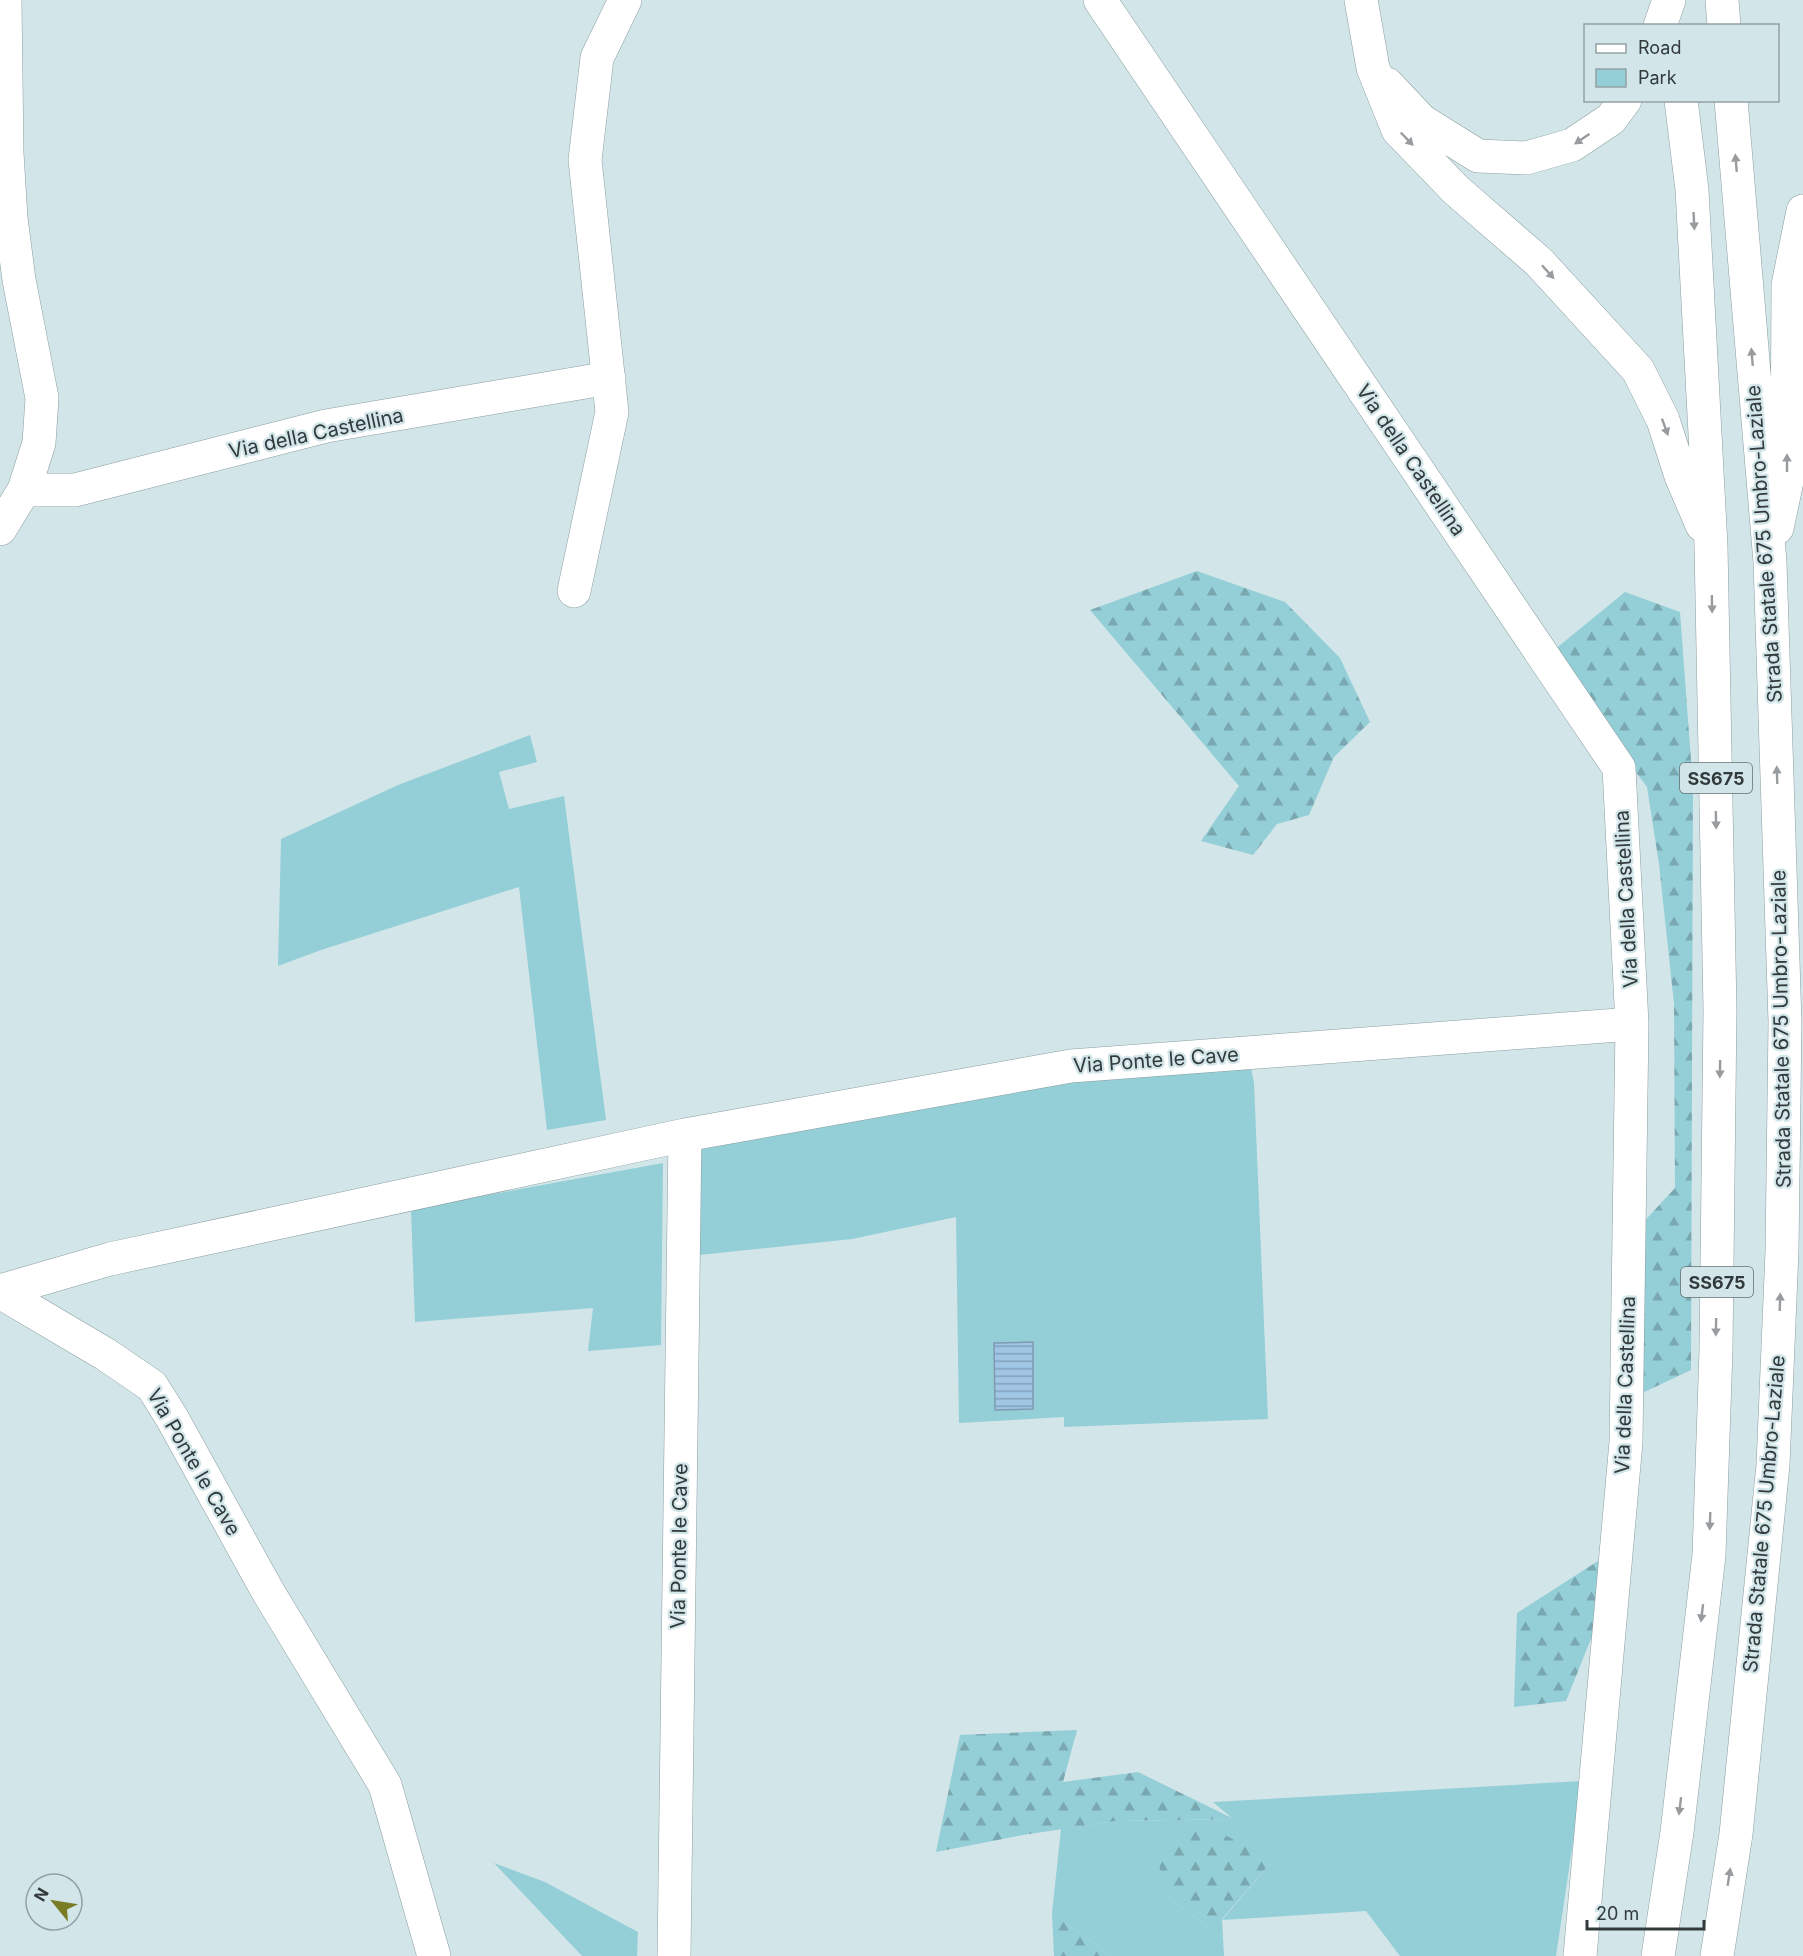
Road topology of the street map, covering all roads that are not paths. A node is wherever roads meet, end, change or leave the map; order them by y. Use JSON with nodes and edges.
{"nodes":[{"id":1,"x":5,"y":0,"type":"edge"},
{"id":2,"x":625,"y":0,"type":"edge"},
{"id":3,"x":1100,"y":0,"type":"edge"},
{"id":4,"x":1361,"y":0,"type":"edge"},
{"id":5,"x":1669,"y":0,"type":"edge"},
{"id":6,"x":1722,"y":0,"type":"edge"},
{"id":7,"x":1661,"y":24,"type":"edge"},
{"id":8,"x":1672,"y":24,"type":"edge"},
{"id":9,"x":1724,"y":24,"type":"edge"},
{"id":10,"x":1373,"y":68,"type":"junction"},
{"id":11,"x":1624,"y":102,"type":"edge"},
{"id":12,"x":1681,"y":102,"type":"edge"},
{"id":13,"x":1731,"y":102,"type":"edge"},
{"id":14,"x":1803,"y":211,"type":"edge"},
{"id":15,"x":609,"y":378,"type":"junction"},
{"id":16,"x":24,"y":490,"type":"junction"},
{"id":17,"x":0,"y":529,"type":"edge"},
{"id":18,"x":1711,"y":546,"type":"junction"},
{"id":19,"x":1770,"y":562,"type":"junction"},
{"id":20,"x":574,"y":591,"type":"dead end"},
{"id":21,"x":1632,"y":1024,"type":"junction"},
{"id":22,"x":685,"y":1135,"type":"junction"},
{"id":23,"x":0,"y":1292,"type":"edge"},
{"id":24,"x":434,"y":1956,"type":"edge"},
{"id":25,"x":674,"y":1956,"type":"edge"},
{"id":26,"x":1580,"y":1956,"type":"edge"},
{"id":27,"x":1658,"y":1956,"type":"edge"},
{"id":28,"x":1718,"y":1956,"type":"edge"}],
"edges":[{"from":1,"to":16,"type":"main road"},
{"from":2,"to":15,"type":"main road"},
{"from":3,"to":21,"type":"main road","name":"Via della Castellina"},
{"from":4,"to":10,"type":"main road"},
{"from":5,"to":7,"type":"main road"},
{"from":5,"to":8,"type":"main road"},
{"from":6,"to":9,"type":"main road"},
{"from":11,"to":10,"type":"main road","one_way":true},
{"from":10,"to":18,"type":"main road","one_way":true},
{"from":12,"to":18,"type":"main road","number":"SS675","one_way":true},
{"from":19,"to":13,"type":"main road","name":"Strada Statale 675 Umbro-Laziale","number":"SS675","one_way":true},
{"from":19,"to":14,"type":"main road","one_way":true},
{"from":15,"to":16,"type":"main road","name":"Via della Castellina"},
{"from":15,"to":20,"type":"main road"},
{"from":16,"to":17,"type":"main road"},
{"from":18,"to":27,"type":"main road","number":"SS675","one_way":true},
{"from":28,"to":19,"type":"main road","name":"Strada Statale 675 Umbro-Laziale","number":"SS675","one_way":true},
{"from":21,"to":22,"type":"main road","name":"Via Ponte le Cave"},
{"from":21,"to":26,"type":"main road","name":"Via della Castellina"},
{"from":22,"to":23,"type":"main road","name":"Via Ponte le Cave"},
{"from":22,"to":25,"type":"main road","name":"Via Ponte le Cave"},
{"from":23,"to":24,"type":"main road","name":"Via Ponte le Cave"}]}
